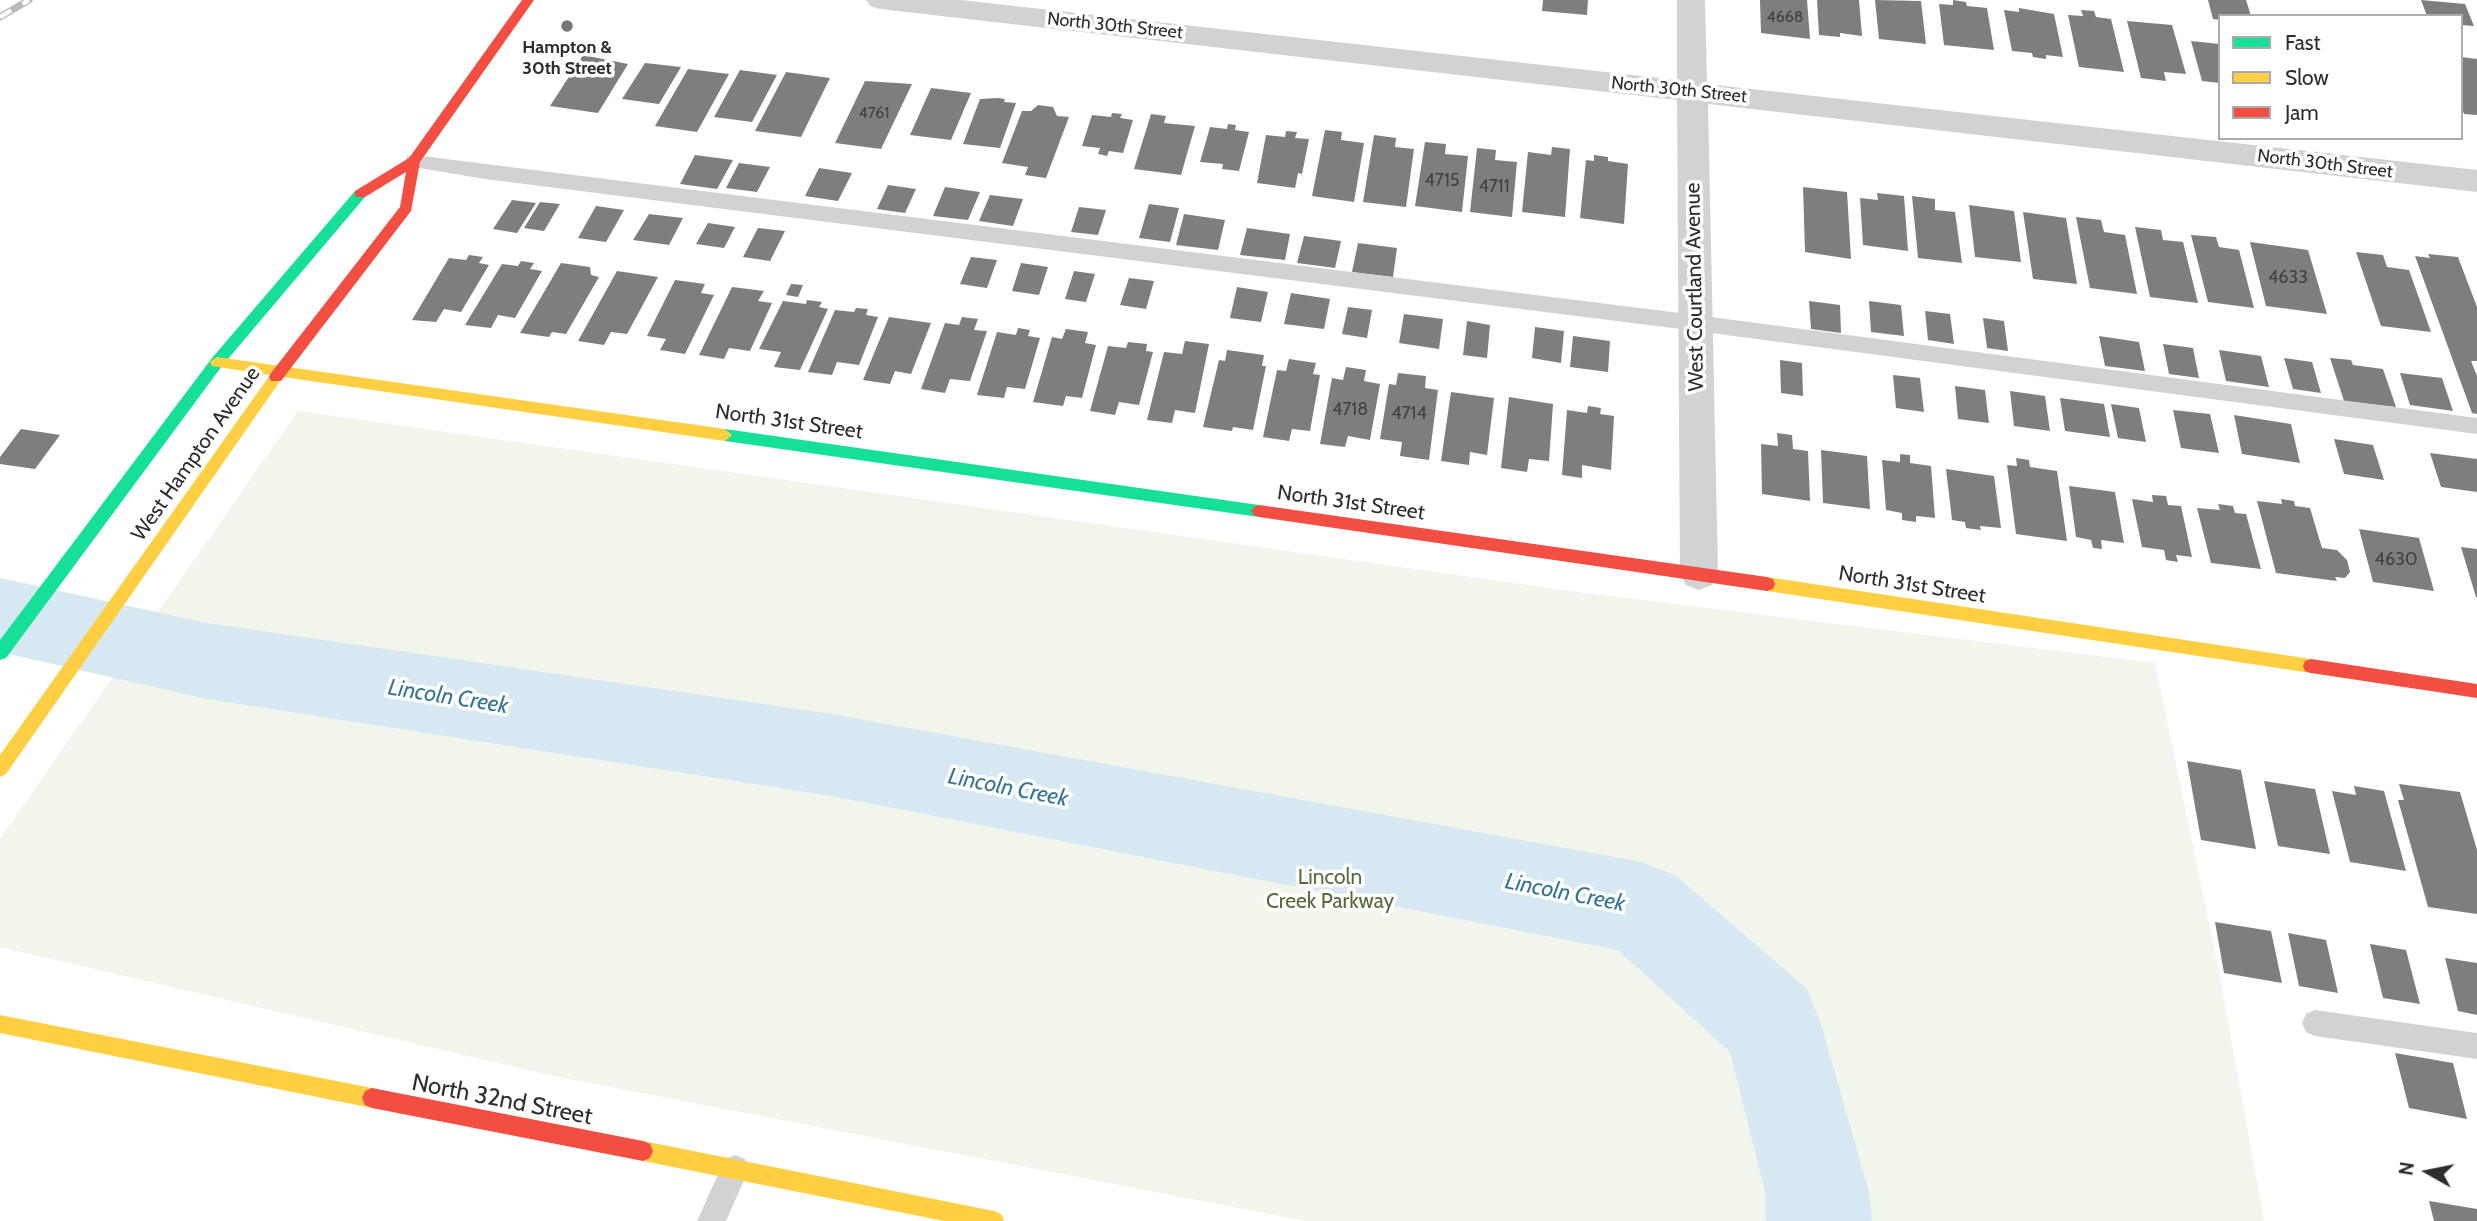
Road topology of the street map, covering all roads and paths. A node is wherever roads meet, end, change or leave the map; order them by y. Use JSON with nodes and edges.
{"nodes":[{"id":1,"x":528,"y":0,"type":"edge"},
{"id":2,"x":880,"y":0,"type":"edge"},
{"id":3,"x":1692,"y":0,"type":"edge"},
{"id":4,"x":1693,"y":92,"type":"junction"},
{"id":5,"x":414,"y":161,"type":"junction"},
{"id":6,"x":2477,"y":181,"type":"edge"},
{"id":7,"x":1696,"y":323,"type":"junction"},
{"id":8,"x":217,"y":362,"type":"junction"},
{"id":9,"x":280,"y":371,"type":"junction"},
{"id":10,"x":2477,"y":426,"type":"edge"},
{"id":11,"x":1699,"y":574,"type":"junction"},
{"id":12,"x":0,"y":653,"type":"edge"},
{"id":13,"x":2477,"y":691,"type":"edge"},
{"id":14,"x":0,"y":769,"type":"edge"},
{"id":15,"x":2315,"y":1023,"type":"dead end"},
{"id":16,"x":0,"y":1024,"type":"edge"},
{"id":17,"x":2477,"y":1046,"type":"edge"},
{"id":18,"x":734,"y":1169,"type":"junction"},
{"id":19,"x":711,"y":1221,"type":"edge"},
{"id":20,"x":994,"y":1221,"type":"edge"}],
"edges":[{"from":1,"to":5,"type":"street","name":"West Hampton Avenue"},
{"from":2,"to":4,"type":"street","name":"North 30th Street"},
{"from":3,"to":4,"type":"street","name":"West Courtland Avenue"},
{"from":4,"to":6,"type":"street","name":"North 30th Street"},
{"from":4,"to":7,"type":"street","name":"West Courtland Avenue"},
{"from":5,"to":7,"type":"lane"},
{"from":5,"to":8,"type":"street","name":"West Hampton Avenue"},
{"from":5,"to":9,"type":"street","name":"West Hampton Avenue"},
{"from":7,"to":10,"type":"lane"},
{"from":7,"to":11,"type":"street","name":"West Courtland Avenue"},
{"from":8,"to":9,"type":"street","name":"North 31st Street"},
{"from":8,"to":12,"type":"street","name":"West Hampton Avenue"},
{"from":9,"to":11,"type":"street","name":"North 31st Street"},
{"from":9,"to":14,"type":"street","name":"West Hampton Avenue"},
{"from":11,"to":13,"type":"street","name":"North 31st Street"},
{"from":15,"to":17,"type":"lane"},
{"from":16,"to":18,"type":"street","name":"North 32nd Street"},
{"from":18,"to":19,"type":"lane"},
{"from":18,"to":20,"type":"street","name":"North 32nd Street"}]}
